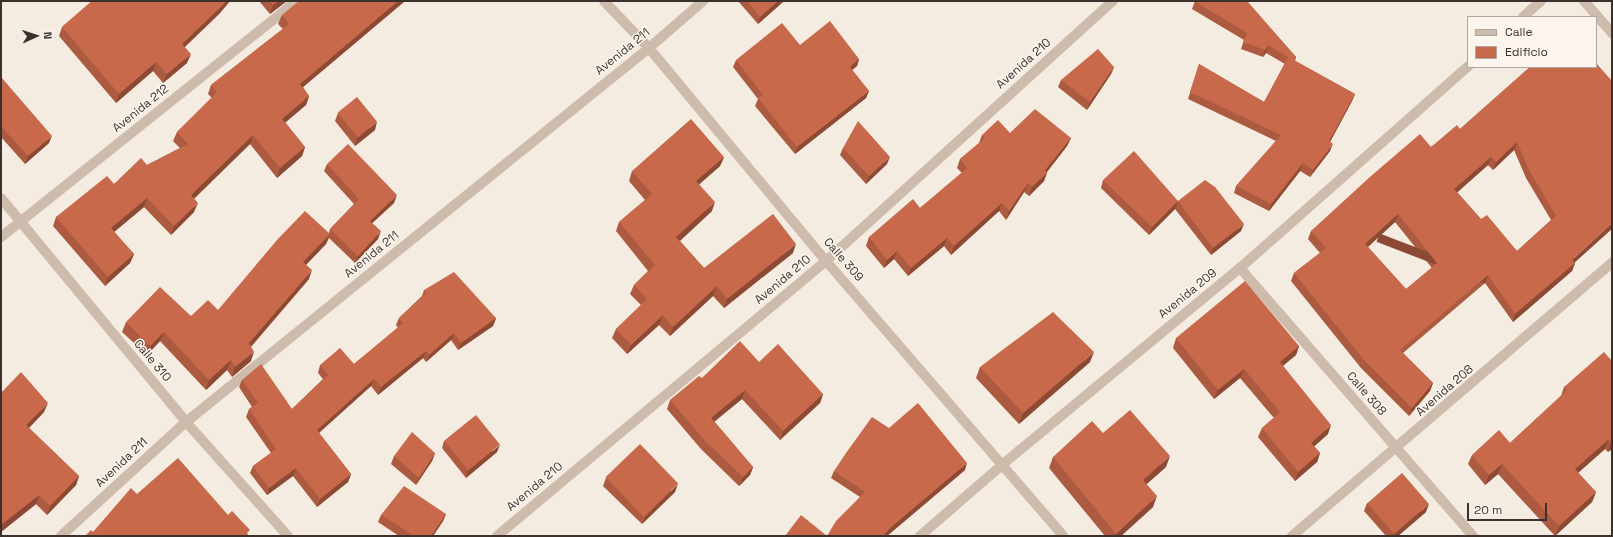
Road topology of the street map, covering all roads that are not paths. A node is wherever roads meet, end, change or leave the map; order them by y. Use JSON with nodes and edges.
{"nodes":[{"id":1,"x":297,"y":1,"type":"edge"},
{"id":2,"x":604,"y":1,"type":"edge"},
{"id":3,"x":703,"y":1,"type":"edge"},
{"id":4,"x":1113,"y":1,"type":"edge"},
{"id":5,"x":1541,"y":1,"type":"edge"},
{"id":6,"x":1584,"y":1,"type":"edge"},
{"id":7,"x":1524,"y":16,"type":"edge"},
{"id":8,"x":1612,"y":33,"type":"edge"},
{"id":9,"x":649,"y":48,"type":"junction"},
{"id":10,"x":1467,"y":67,"type":"edge"},
{"id":11,"x":1,"y":198,"type":"edge"},
{"id":12,"x":20,"y":222,"type":"junction"},
{"id":13,"x":1,"y":237,"type":"edge"},
{"id":14,"x":826,"y":261,"type":"junction"},
{"id":15,"x":1612,"y":263,"type":"edge"},
{"id":16,"x":1240,"y":268,"type":"junction"},
{"id":17,"x":186,"y":422,"type":"junction"},
{"id":18,"x":1397,"y":449,"type":"junction"},
{"id":19,"x":1003,"y":464,"type":"junction"},
{"id":20,"x":61,"y":536,"type":"edge"},
{"id":21,"x":288,"y":536,"type":"edge"},
{"id":22,"x":497,"y":536,"type":"edge"},
{"id":23,"x":920,"y":536,"type":"edge"},
{"id":24,"x":1063,"y":536,"type":"edge"},
{"id":25,"x":1292,"y":536,"type":"edge"},
{"id":26,"x":1473,"y":536,"type":"edge"}],
"edges":[{"from":1,"to":12,"type":"street","name":"Avenida 212"},
{"from":2,"to":9,"type":"street","name":"Calle 309"},
{"from":3,"to":9,"type":"street","name":"Avenida 211"},
{"from":4,"to":14,"type":"street","name":"Avenida 210"},
{"from":5,"to":7,"type":"street"},
{"from":6,"to":8,"type":"street"},
{"from":9,"to":14,"type":"street","name":"Calle 309"},
{"from":9,"to":17,"type":"street","name":"Avenida 211"},
{"from":10,"to":16,"type":"street","name":"Avenida 209"},
{"from":11,"to":12,"type":"street","name":"Calle 310"},
{"from":12,"to":13,"type":"street","name":"Avenida 212"},
{"from":12,"to":17,"type":"street","name":"Calle 310"},
{"from":14,"to":19,"type":"street","name":"Calle 309"},
{"from":14,"to":22,"type":"street","name":"Avenida 210"},
{"from":15,"to":18,"type":"street","name":"Avenida 208"},
{"from":16,"to":18,"type":"street","name":"Calle 308"},
{"from":16,"to":19,"type":"street","name":"Avenida 209"},
{"from":17,"to":20,"type":"street","name":"Avenida 211"},
{"from":17,"to":21,"type":"street","name":"Calle 310"},
{"from":18,"to":25,"type":"street","name":"Avenida 208"},
{"from":18,"to":26,"type":"street","name":"Calle 308"},
{"from":19,"to":23,"type":"street","name":"Avenida 209"},
{"from":19,"to":24,"type":"street","name":"Calle 309"}]}
